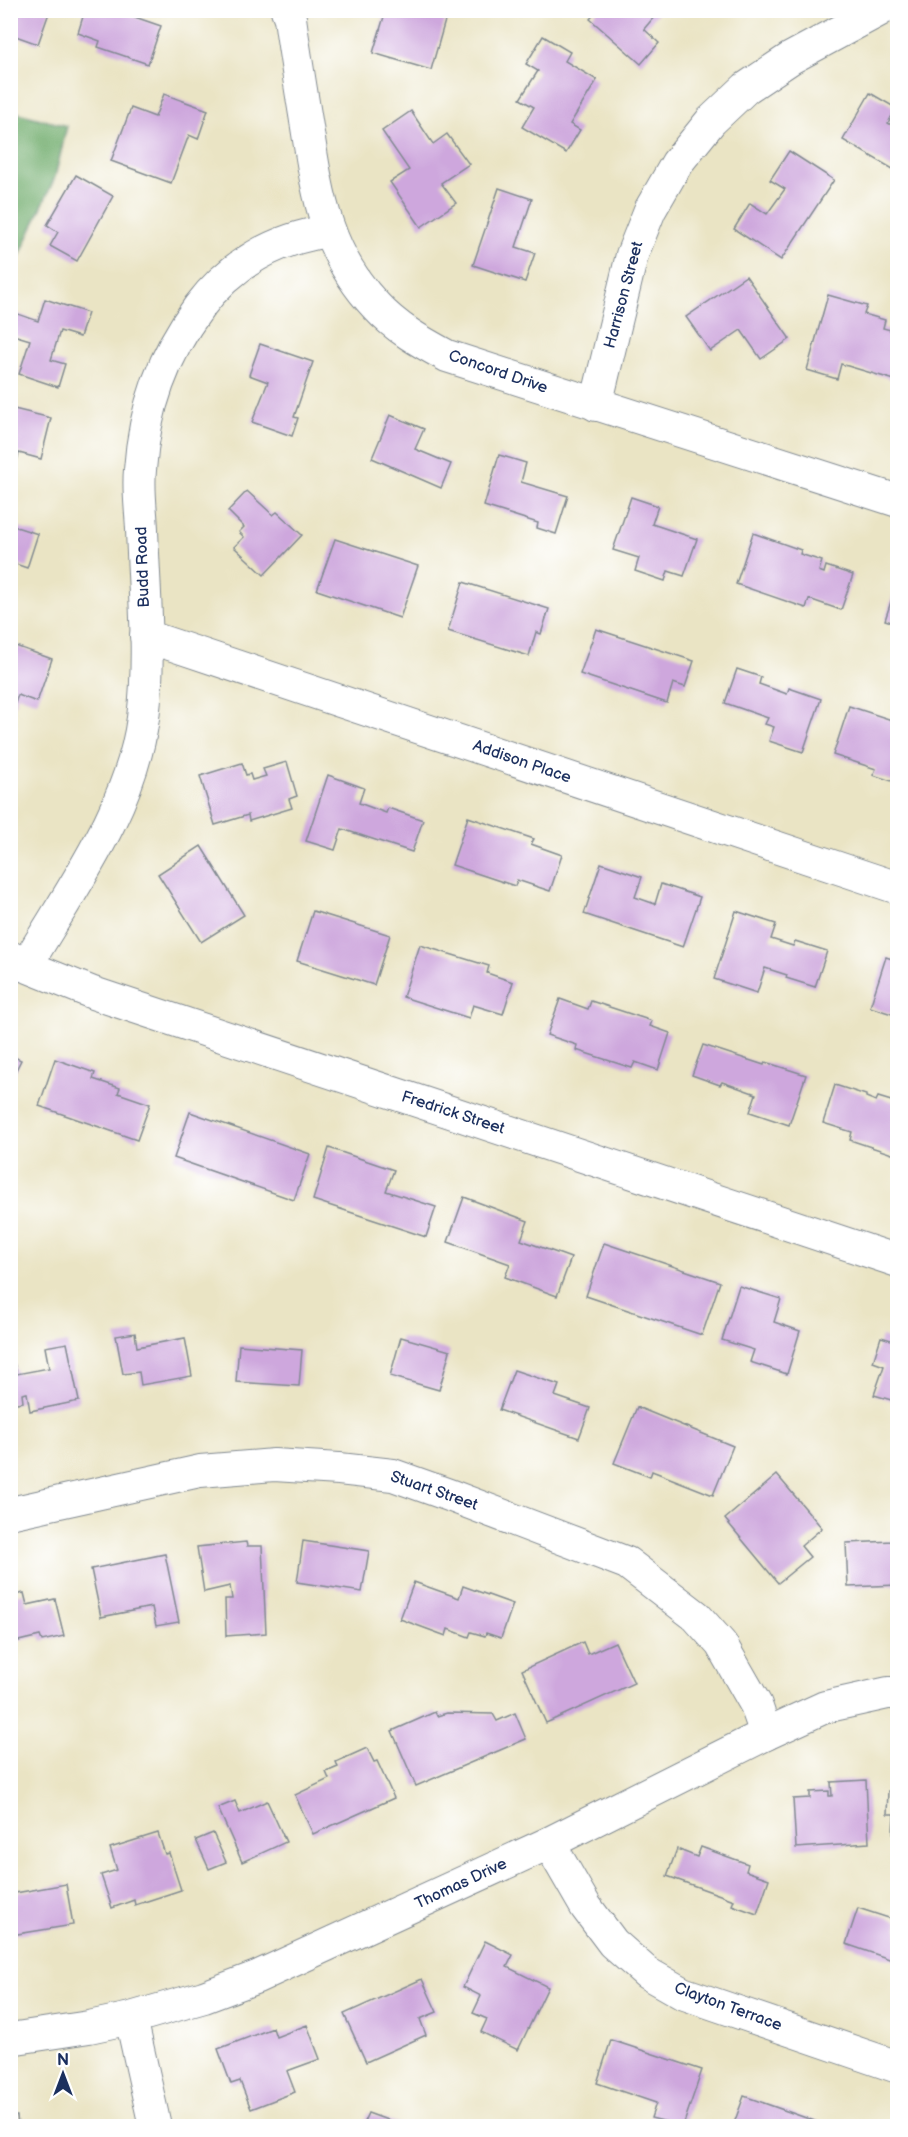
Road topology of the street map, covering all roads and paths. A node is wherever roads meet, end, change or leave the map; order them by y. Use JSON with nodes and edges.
{"nodes":[{"id":1,"x":286,"y":10,"type":"edge"},
{"id":2,"x":880,"y":10,"type":"edge"},
{"id":3,"x":328,"y":231,"type":"junction"},
{"id":4,"x":596,"y":405,"type":"junction"},
{"id":5,"x":897,"y":501,"type":"edge"},
{"id":6,"x":146,"y":636,"type":"junction"},
{"id":7,"x":897,"y":888,"type":"edge"},
{"id":8,"x":18,"y":962,"type":"edge"},
{"id":9,"x":897,"y":1261,"type":"edge"},
{"id":10,"x":10,"y":1513,"type":"edge"},
{"id":11,"x":897,"y":1693,"type":"edge"},
{"id":12,"x":766,"y":1734,"type":"junction"},
{"id":13,"x":549,"y":1843,"type":"junction"},
{"id":14,"x":131,"y":2018,"type":"junction"},
{"id":15,"x":10,"y":2039,"type":"edge"},
{"id":16,"x":897,"y":2067,"type":"edge"},
{"id":17,"x":155,"y":2127,"type":"edge"}],
"edges":[{"from":1,"to":3,"type":"street","name":"Concord Drive"},
{"from":2,"to":4,"type":"street","name":"Harrison Street"},
{"from":3,"to":4,"type":"street","name":"Concord Drive"},
{"from":3,"to":6,"type":"street","name":"Budd Road"},
{"from":4,"to":5,"type":"street","name":"Concord Drive"},
{"from":6,"to":7,"type":"street","name":"Addison Place"},
{"from":6,"to":8,"type":"street","name":"Budd Road"},
{"from":8,"to":9,"type":"street","name":"Fredrick Street"},
{"from":10,"to":12,"type":"street","name":"Stuart Street"},
{"from":11,"to":12,"type":"street","name":"Thomas Drive"},
{"from":12,"to":13,"type":"street","name":"Thomas Drive"},
{"from":13,"to":14,"type":"street","name":"Thomas Drive"},
{"from":13,"to":16,"type":"street","name":"Clayton Terrace"},
{"from":14,"to":15,"type":"street","name":"Thomas Drive"},
{"from":14,"to":17,"type":"street"}]}
